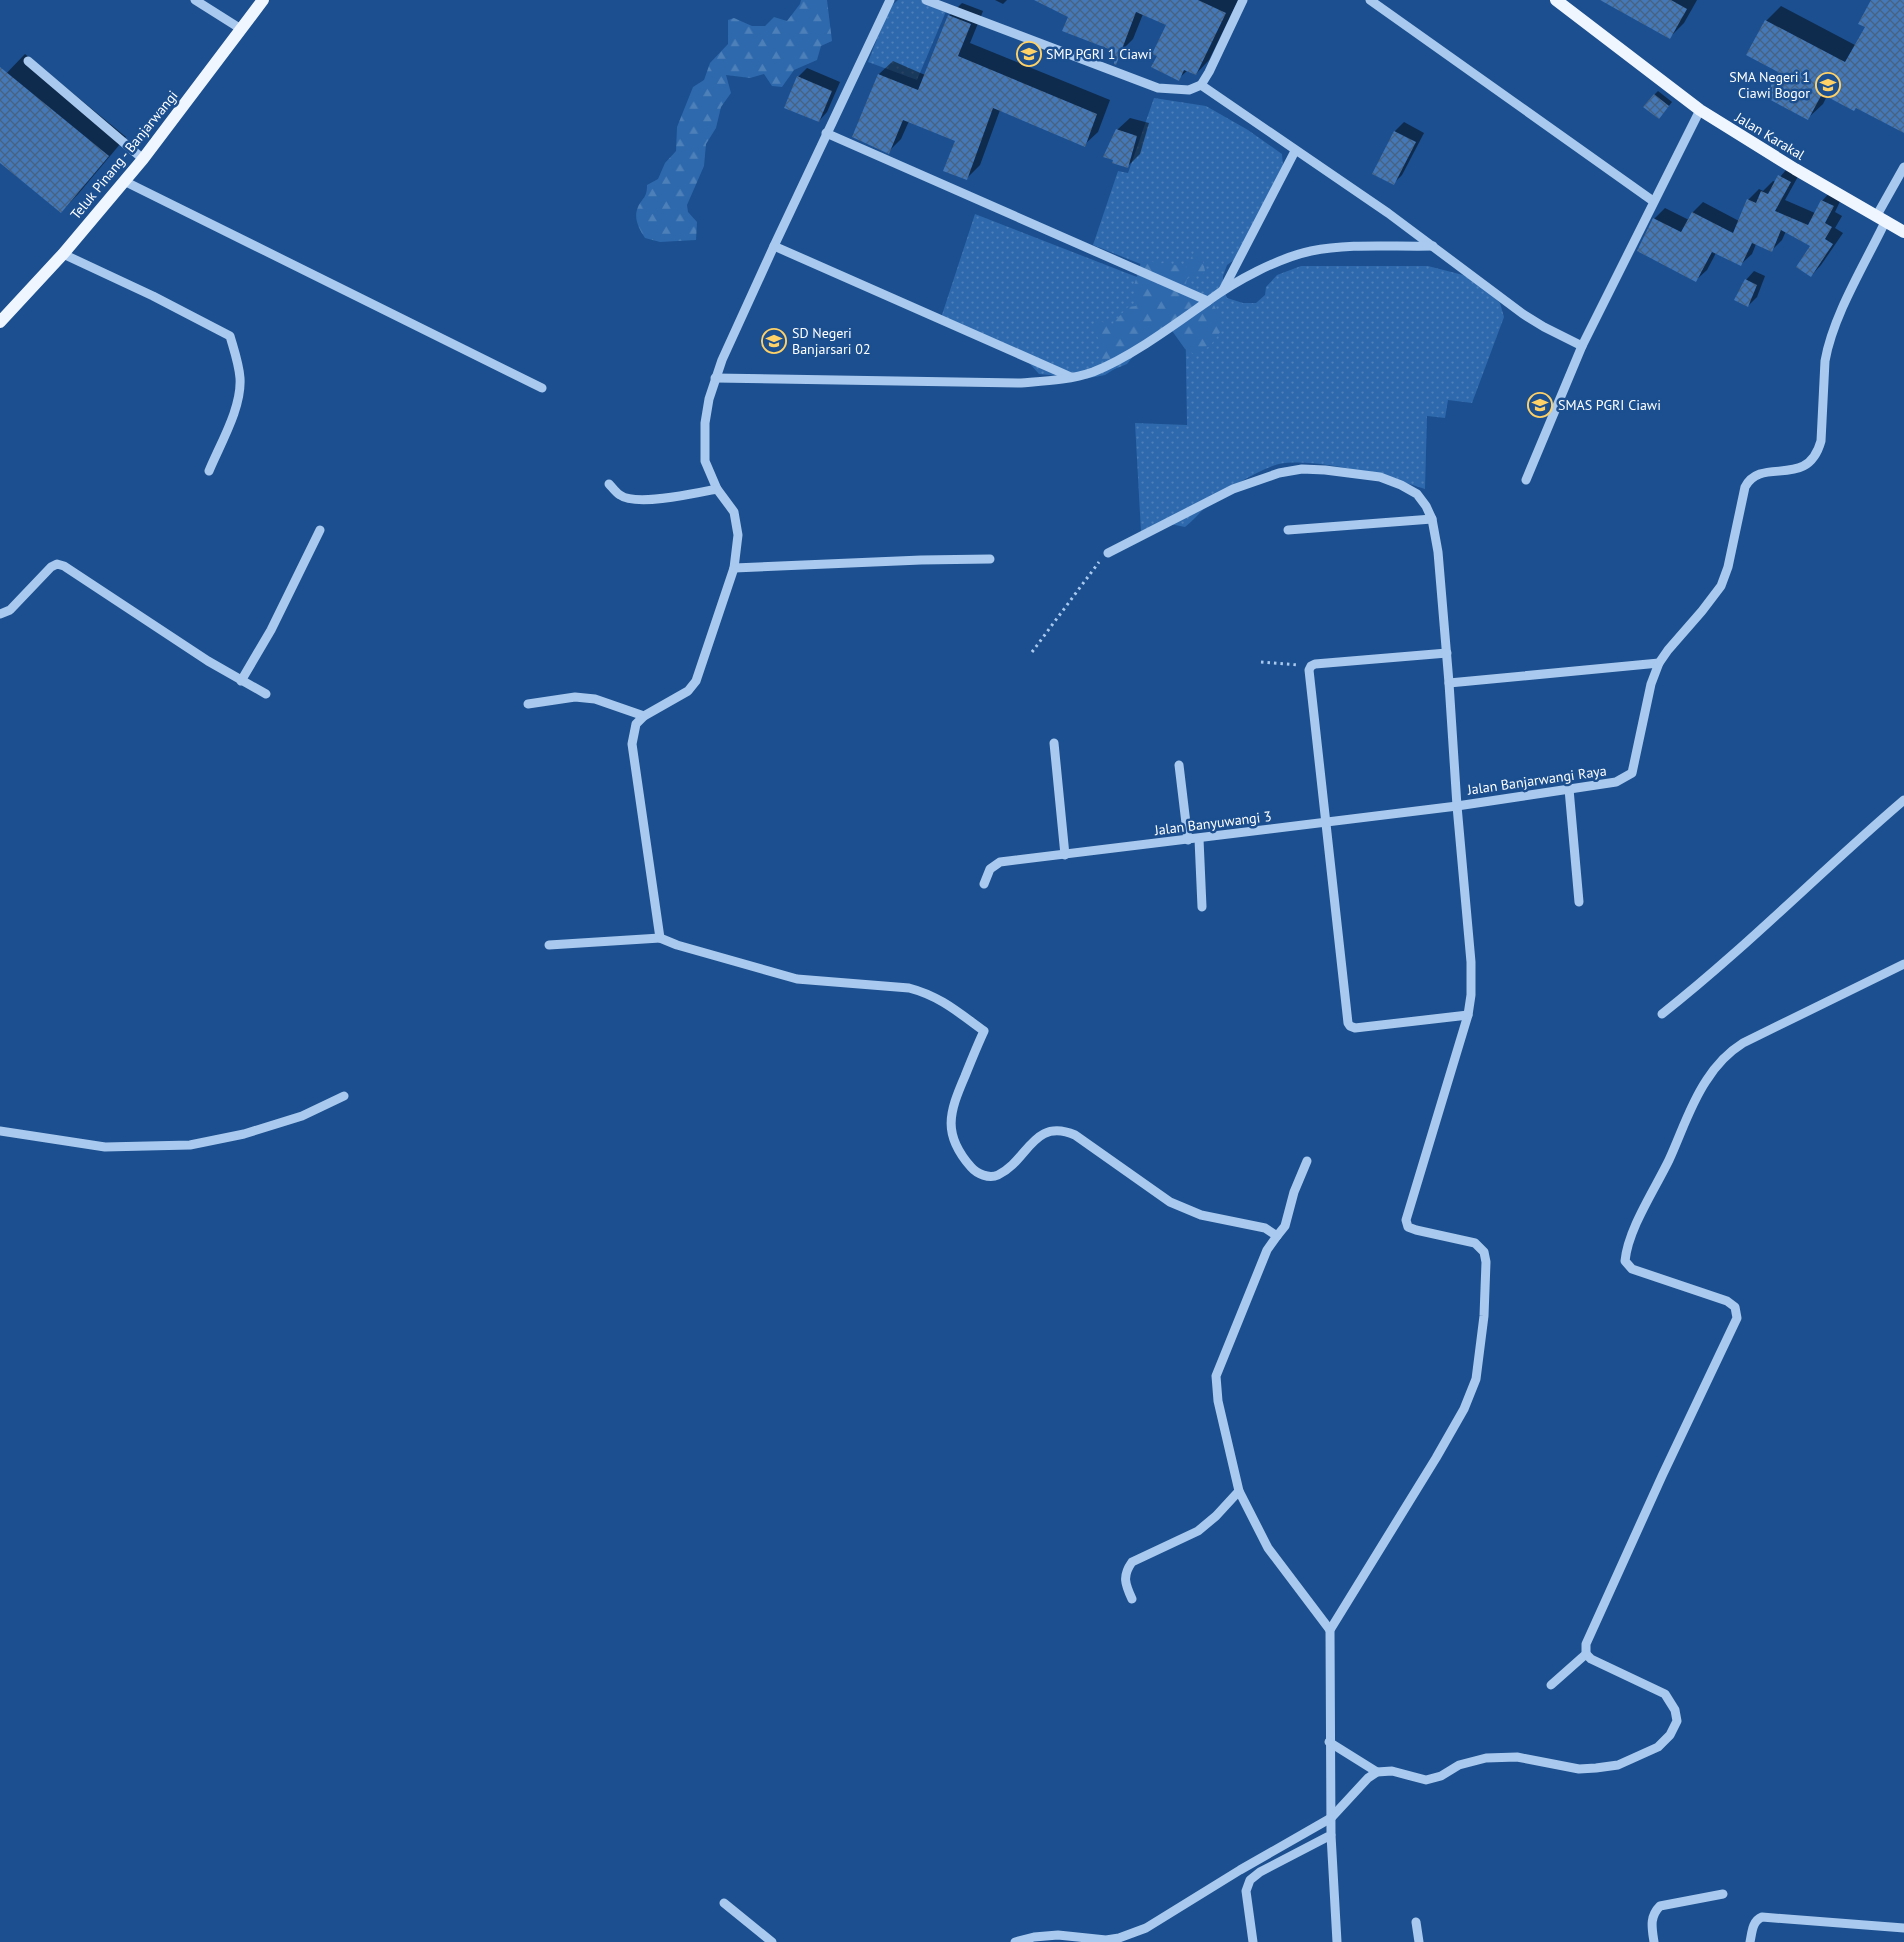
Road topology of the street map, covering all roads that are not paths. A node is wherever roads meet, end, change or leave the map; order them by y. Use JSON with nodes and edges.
{"nodes":[{"id":1,"x":195,"y":0,"type":"edge"},
{"id":2,"x":263,"y":0,"type":"edge"},
{"id":3,"x":890,"y":0,"type":"edge"},
{"id":4,"x":926,"y":0,"type":"edge"},
{"id":5,"x":1243,"y":0,"type":"edge"},
{"id":6,"x":1370,"y":0,"type":"edge"},
{"id":7,"x":1556,"y":0,"type":"edge"},
{"id":8,"x":241,"y":29,"type":"junction"},
{"id":9,"x":28,"y":60,"type":"dead end"},
{"id":10,"x":1201,"y":85,"type":"junction"},
{"id":11,"x":1700,"y":110,"type":"junction"},
{"id":12,"x":826,"y":133,"type":"junction"},
{"id":13,"x":1295,"y":151,"type":"junction"},
{"id":14,"x":143,"y":159,"type":"junction"},
{"id":15,"x":1904,"y":167,"type":"edge"},
{"id":16,"x":124,"y":181,"type":"junction"},
{"id":17,"x":1653,"y":202,"type":"junction"},
{"id":18,"x":1882,"y":217,"type":"junction"},
{"id":19,"x":1904,"y":232,"type":"edge"},
{"id":20,"x":774,"y":246,"type":"junction"},
{"id":21,"x":1434,"y":246,"type":"junction"},
{"id":22,"x":63,"y":254,"type":"junction"},
{"id":23,"x":1222,"y":291,"type":"junction"},
{"id":24,"x":1208,"y":302,"type":"junction"},
{"id":25,"x":0,"y":322,"type":"edge"},
{"id":26,"x":1582,"y":346,"type":"junction"},
{"id":27,"x":1072,"y":377,"type":"junction"},
{"id":28,"x":715,"y":378,"type":"junction"},
{"id":29,"x":542,"y":388,"type":"dead end"},
{"id":30,"x":209,"y":471,"type":"dead end"},
{"id":31,"x":1526,"y":480,"type":"dead end"},
{"id":32,"x":609,"y":484,"type":"dead end"},
{"id":33,"x":717,"y":489,"type":"junction"},
{"id":34,"x":1432,"y":519,"type":"junction"},
{"id":35,"x":320,"y":530,"type":"dead end"},
{"id":36,"x":1288,"y":530,"type":"dead end"},
{"id":37,"x":1108,"y":553,"type":"road end"},
{"id":38,"x":990,"y":559,"type":"dead end"},
{"id":39,"x":734,"y":568,"type":"junction"},
{"id":40,"x":0,"y":614,"type":"edge"},
{"id":41,"x":1447,"y":653,"type":"junction"},
{"id":42,"x":1659,"y":663,"type":"junction"},
{"id":43,"x":241,"y":681,"type":"junction"},
{"id":44,"x":1449,"y":683,"type":"junction"},
{"id":45,"x":266,"y":694,"type":"dead end"},
{"id":46,"x":528,"y":704,"type":"dead end"},
{"id":47,"x":644,"y":716,"type":"junction"},
{"id":48,"x":1054,"y":743,"type":"dead end"},
{"id":49,"x":1179,"y":765,"type":"dead end"},
{"id":50,"x":1569,"y":789,"type":"junction"},
{"id":51,"x":1904,"y":800,"type":"edge"},
{"id":52,"x":1457,"y":806,"type":"junction"},
{"id":53,"x":1326,"y":822,"type":"junction"},
{"id":54,"x":1199,"y":839,"type":"junction"},
{"id":55,"x":1188,"y":840,"type":"junction"},
{"id":56,"x":1066,"y":855,"type":"junction"},
{"id":57,"x":984,"y":884,"type":"dead end"},
{"id":58,"x":1580,"y":902,"type":"dead end"},
{"id":59,"x":1202,"y":907,"type":"dead end"},
{"id":60,"x":660,"y":938,"type":"junction"},
{"id":61,"x":549,"y":945,"type":"dead end"},
{"id":62,"x":1904,"y":964,"type":"edge"},
{"id":63,"x":1662,"y":1014,"type":"dead end"},
{"id":64,"x":1468,"y":1015,"type":"junction"},
{"id":65,"x":344,"y":1096,"type":"dead end"},
{"id":66,"x":0,"y":1131,"type":"edge"},
{"id":67,"x":1307,"y":1161,"type":"dead end"},
{"id":68,"x":1277,"y":1236,"type":"junction"},
{"id":69,"x":1239,"y":1491,"type":"junction"},
{"id":70,"x":1132,"y":1599,"type":"dead end"},
{"id":71,"x":1330,"y":1630,"type":"junction"},
{"id":72,"x":1586,"y":1654,"type":"junction"},
{"id":73,"x":1551,"y":1685,"type":"dead end"},
{"id":74,"x":1329,"y":1742,"type":"junction"},
{"id":75,"x":1377,"y":1772,"type":"junction"},
{"id":76,"x":1331,"y":1818,"type":"junction"},
{"id":77,"x":1331,"y":1835,"type":"junction"},
{"id":78,"x":1723,"y":1894,"type":"dead end"},
{"id":79,"x":724,"y":1903,"type":"dead end"},
{"id":80,"x":1416,"y":1922,"type":"dead end"},
{"id":81,"x":1904,"y":1928,"type":"edge"},
{"id":82,"x":772,"y":1942,"type":"edge"},
{"id":83,"x":1015,"y":1942,"type":"edge"},
{"id":84,"x":1253,"y":1942,"type":"edge"},
{"id":85,"x":1337,"y":1942,"type":"edge"},
{"id":86,"x":1419,"y":1942,"type":"edge"},
{"id":87,"x":1654,"y":1942,"type":"edge"},
{"id":88,"x":1750,"y":1942,"type":"edge"}],
"edges":[{"from":1,"to":8,"type":"street"},
{"from":2,"to":8,"type":"main road","name":"Teluk Pinang - Banjarwangi"},
{"from":3,"to":12,"type":"street"},
{"from":4,"to":10,"type":"street"},
{"from":5,"to":10,"type":"street"},
{"from":6,"to":17,"type":"street"},
{"from":7,"to":11,"type":"main road","name":"Jalan Karakal"},
{"from":8,"to":14,"type":"main road","name":"Teluk Pinang - Banjarwangi"},
{"from":9,"to":14,"type":"street"},
{"from":10,"to":13,"type":"street"},
{"from":11,"to":17,"type":"street"},
{"from":11,"to":18,"type":"main road","name":"Jalan Karakal"},
{"from":12,"to":20,"type":"street"},
{"from":12,"to":24,"type":"street"},
{"from":13,"to":21,"type":"street"},
{"from":13,"to":23,"type":"street"},
{"from":14,"to":16,"type":"main road","name":"Teluk Pinang - Banjarwangi"},
{"from":15,"to":18,"type":"street"},
{"from":16,"to":22,"type":"main road","name":"Teluk Pinang - Banjarwangi"},
{"from":16,"to":29,"type":"street"},
{"from":17,"to":26,"type":"street"},
{"from":18,"to":19,"type":"main road","name":"Jalan Karakal"},
{"from":18,"to":42,"type":"street","name":"Jalan Banjarwangi Raya"},
{"from":20,"to":27,"type":"street"},
{"from":20,"to":28,"type":"street"},
{"from":21,"to":23,"type":"street"},
{"from":21,"to":26,"type":"street"},
{"from":22,"to":25,"type":"main road","name":"Teluk Pinang - Banjarwangi"},
{"from":22,"to":30,"type":"street"},
{"from":23,"to":24,"type":"street"},
{"from":24,"to":27,"type":"street"},
{"from":26,"to":31,"type":"street"},
{"from":27,"to":28,"type":"street"},
{"from":28,"to":33,"type":"street"},
{"from":32,"to":33,"type":"street"},
{"from":33,"to":39,"type":"street"},
{"from":34,"to":36,"type":"street"},
{"from":34,"to":37,"type":"street"},
{"from":34,"to":41,"type":"street"},
{"from":35,"to":43,"type":"street"},
{"from":38,"to":39,"type":"street"},
{"from":39,"to":47,"type":"street"},
{"from":40,"to":43,"type":"street"},
{"from":41,"to":44,"type":"street"},
{"from":41,"to":53,"type":"street"},
{"from":42,"to":44,"type":"street"},
{"from":42,"to":50,"type":"street","name":"Jalan Banjarwangi Raya"},
{"from":43,"to":45,"type":"street"},
{"from":44,"to":52,"type":"street"},
{"from":46,"to":47,"type":"street"},
{"from":47,"to":60,"type":"street"},
{"from":48,"to":56,"type":"street"},
{"from":49,"to":55,"type":"street"},
{"from":50,"to":52,"type":"street","name":"Jalan Banjarwangi Raya"},
{"from":50,"to":58,"type":"street"},
{"from":51,"to":63,"type":"street"},
{"from":52,"to":53,"type":"street","name":"Jalan Banyuwangi 3"},
{"from":52,"to":64,"type":"street"},
{"from":53,"to":54,"type":"street","name":"Jalan Banyuwangi 3"},
{"from":53,"to":64,"type":"street"},
{"from":54,"to":55,"type":"street","name":"Jalan Banyuwangi 3"},
{"from":54,"to":59,"type":"street"},
{"from":55,"to":56,"type":"street","name":"Jalan Banyuwangi 3"},
{"from":56,"to":57,"type":"street","name":"Jalan Banyuwangi 3"},
{"from":60,"to":61,"type":"street"},
{"from":60,"to":68,"type":"street"},
{"from":62,"to":72,"type":"street"},
{"from":64,"to":71,"type":"street"},
{"from":65,"to":66,"type":"street"},
{"from":67,"to":68,"type":"street"},
{"from":68,"to":69,"type":"street"},
{"from":69,"to":70,"type":"street"},
{"from":69,"to":71,"type":"street"},
{"from":71,"to":74,"type":"street"},
{"from":72,"to":73,"type":"street"},
{"from":72,"to":75,"type":"street"},
{"from":74,"to":75,"type":"street"},
{"from":74,"to":76,"type":"street"},
{"from":75,"to":76,"type":"street"},
{"from":76,"to":77,"type":"street"},
{"from":76,"to":83,"type":"street"},
{"from":77,"to":84,"type":"street"},
{"from":77,"to":85,"type":"street"},
{"from":78,"to":87,"type":"street"},
{"from":79,"to":82,"type":"street"},
{"from":80,"to":86,"type":"street"},
{"from":81,"to":88,"type":"street"}]}
